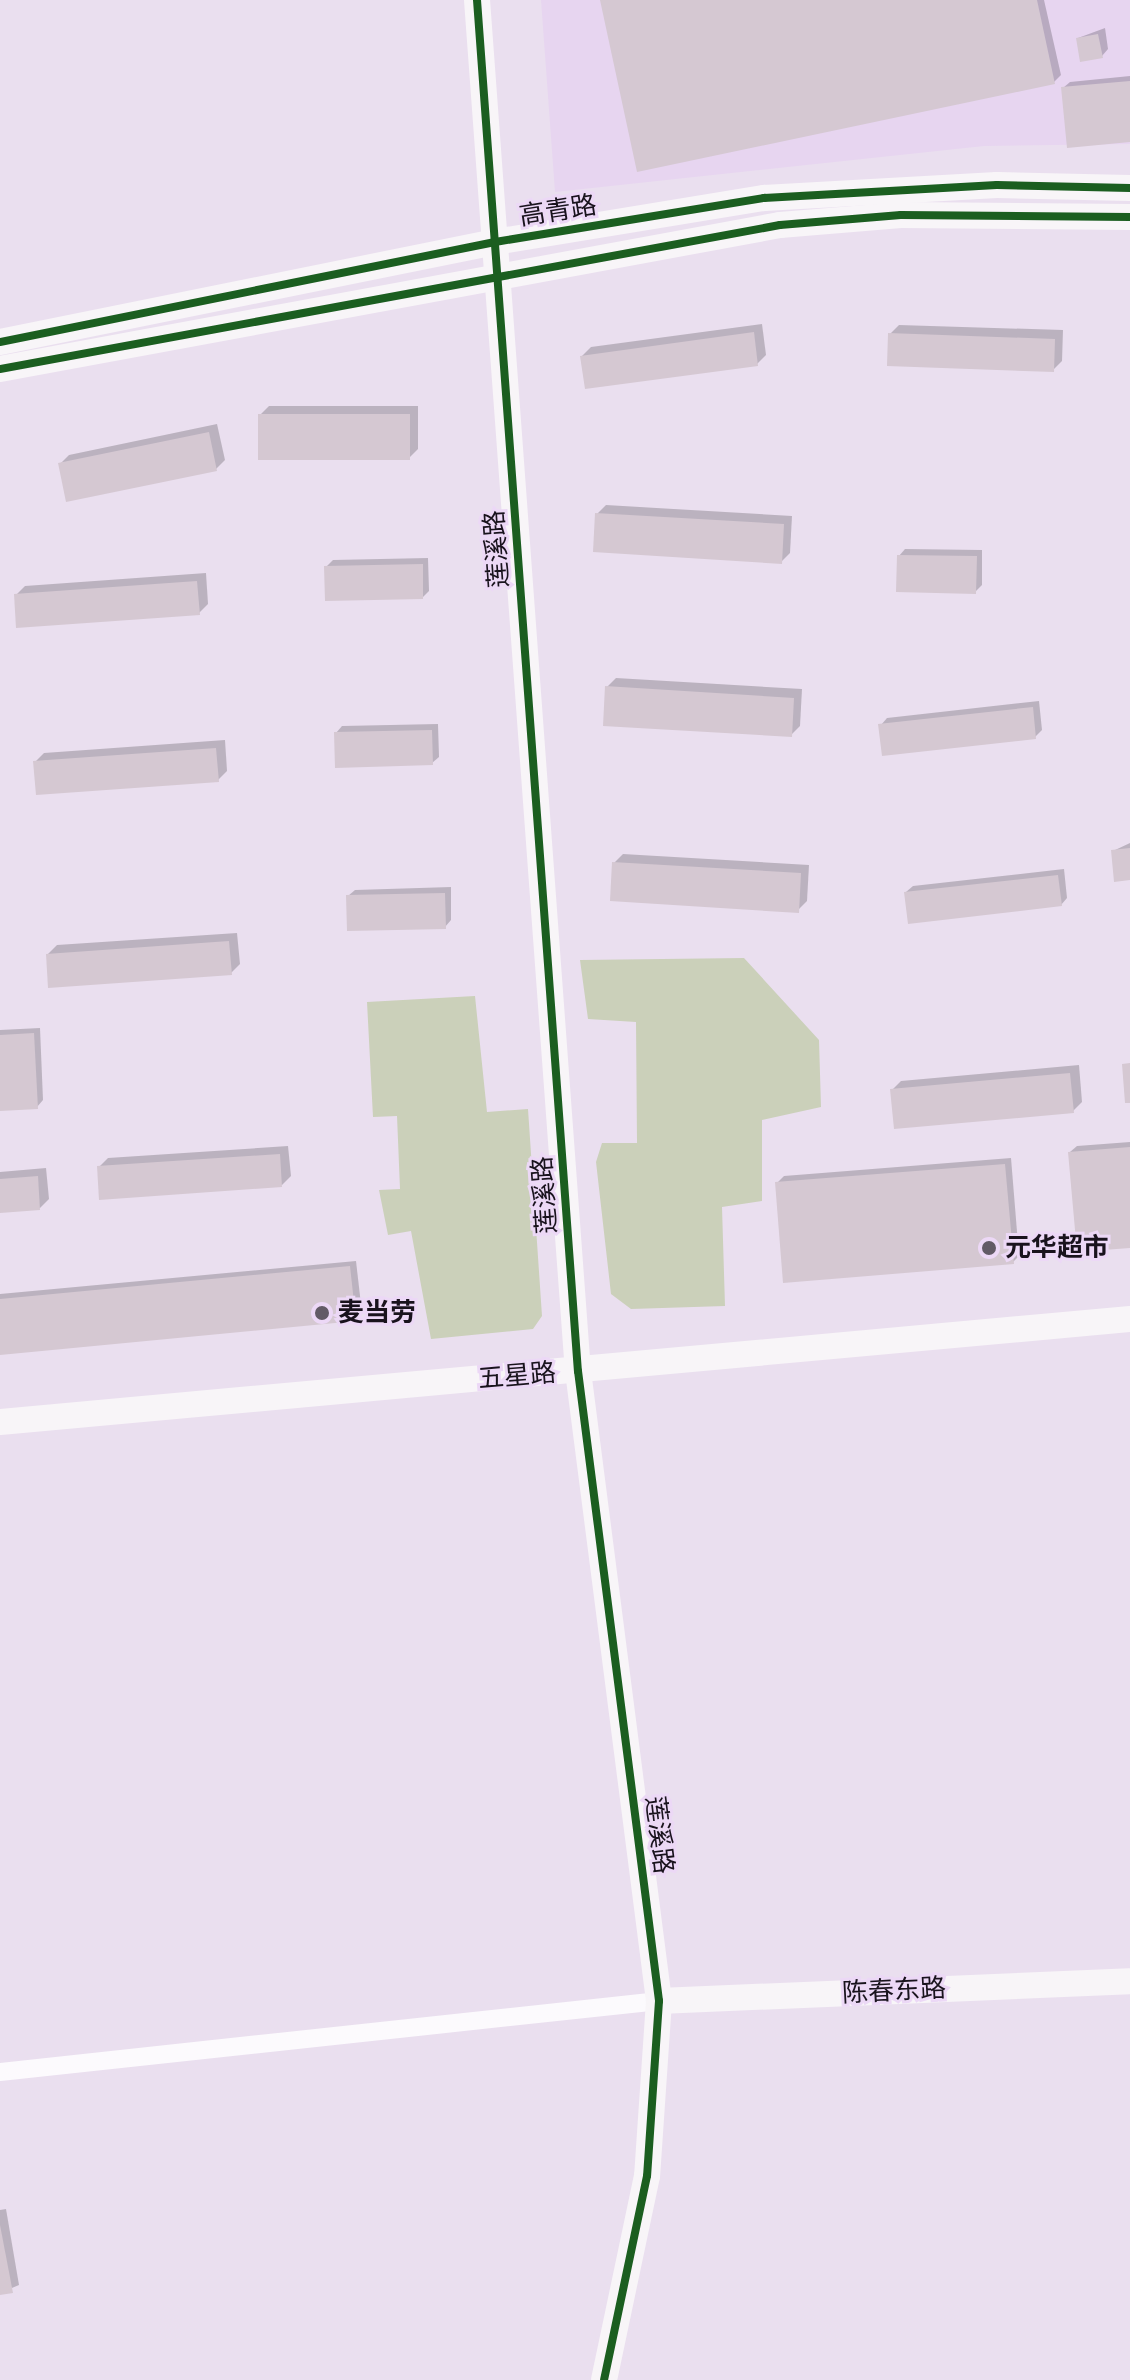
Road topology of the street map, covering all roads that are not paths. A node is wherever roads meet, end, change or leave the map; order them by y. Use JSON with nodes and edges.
{"nodes":[{"id":1,"x":477,"y":0,"type":"edge"},
{"id":2,"x":1130,"y":188,"type":"edge"},
{"id":3,"x":1130,"y":217,"type":"edge"},
{"id":4,"x":495,"y":242,"type":"junction"},
{"id":5,"x":497,"y":278,"type":"junction"},
{"id":6,"x":0,"y":342,"type":"edge"},
{"id":7,"x":0,"y":369,"type":"edge"},
{"id":8,"x":1130,"y":1319,"type":"edge"},
{"id":9,"x":578,"y":1371,"type":"junction"},
{"id":10,"x":0,"y":1422,"type":"edge"},
{"id":11,"x":1130,"y":1981,"type":"edge"},
{"id":12,"x":659,"y":2001,"type":"junction"},
{"id":13,"x":0,"y":2072,"type":"edge"},
{"id":14,"x":604,"y":2380,"type":"edge"}],
"edges":[{"from":1,"to":4,"type":"street","name":"莲溪路"},
{"from":2,"to":4,"type":"street","name":"高青路"},
{"from":3,"to":5,"type":"street","name":"高青路"},
{"from":4,"to":5,"type":"street","name":"莲溪路"},
{"from":4,"to":6,"type":"street","name":"高青路"},
{"from":5,"to":7,"type":"street","name":"高青路"},
{"from":5,"to":9,"type":"street","name":"莲溪路"},
{"from":8,"to":9,"type":"street","name":"五星路"},
{"from":9,"to":10,"type":"street","name":"五星路"},
{"from":9,"to":12,"type":"street","name":"莲溪路"},
{"from":11,"to":12,"type":"street","name":"陈春东路"},
{"from":12,"to":13,"type":"street"},
{"from":12,"to":14,"type":"street","name":"莲溪路"}]}
